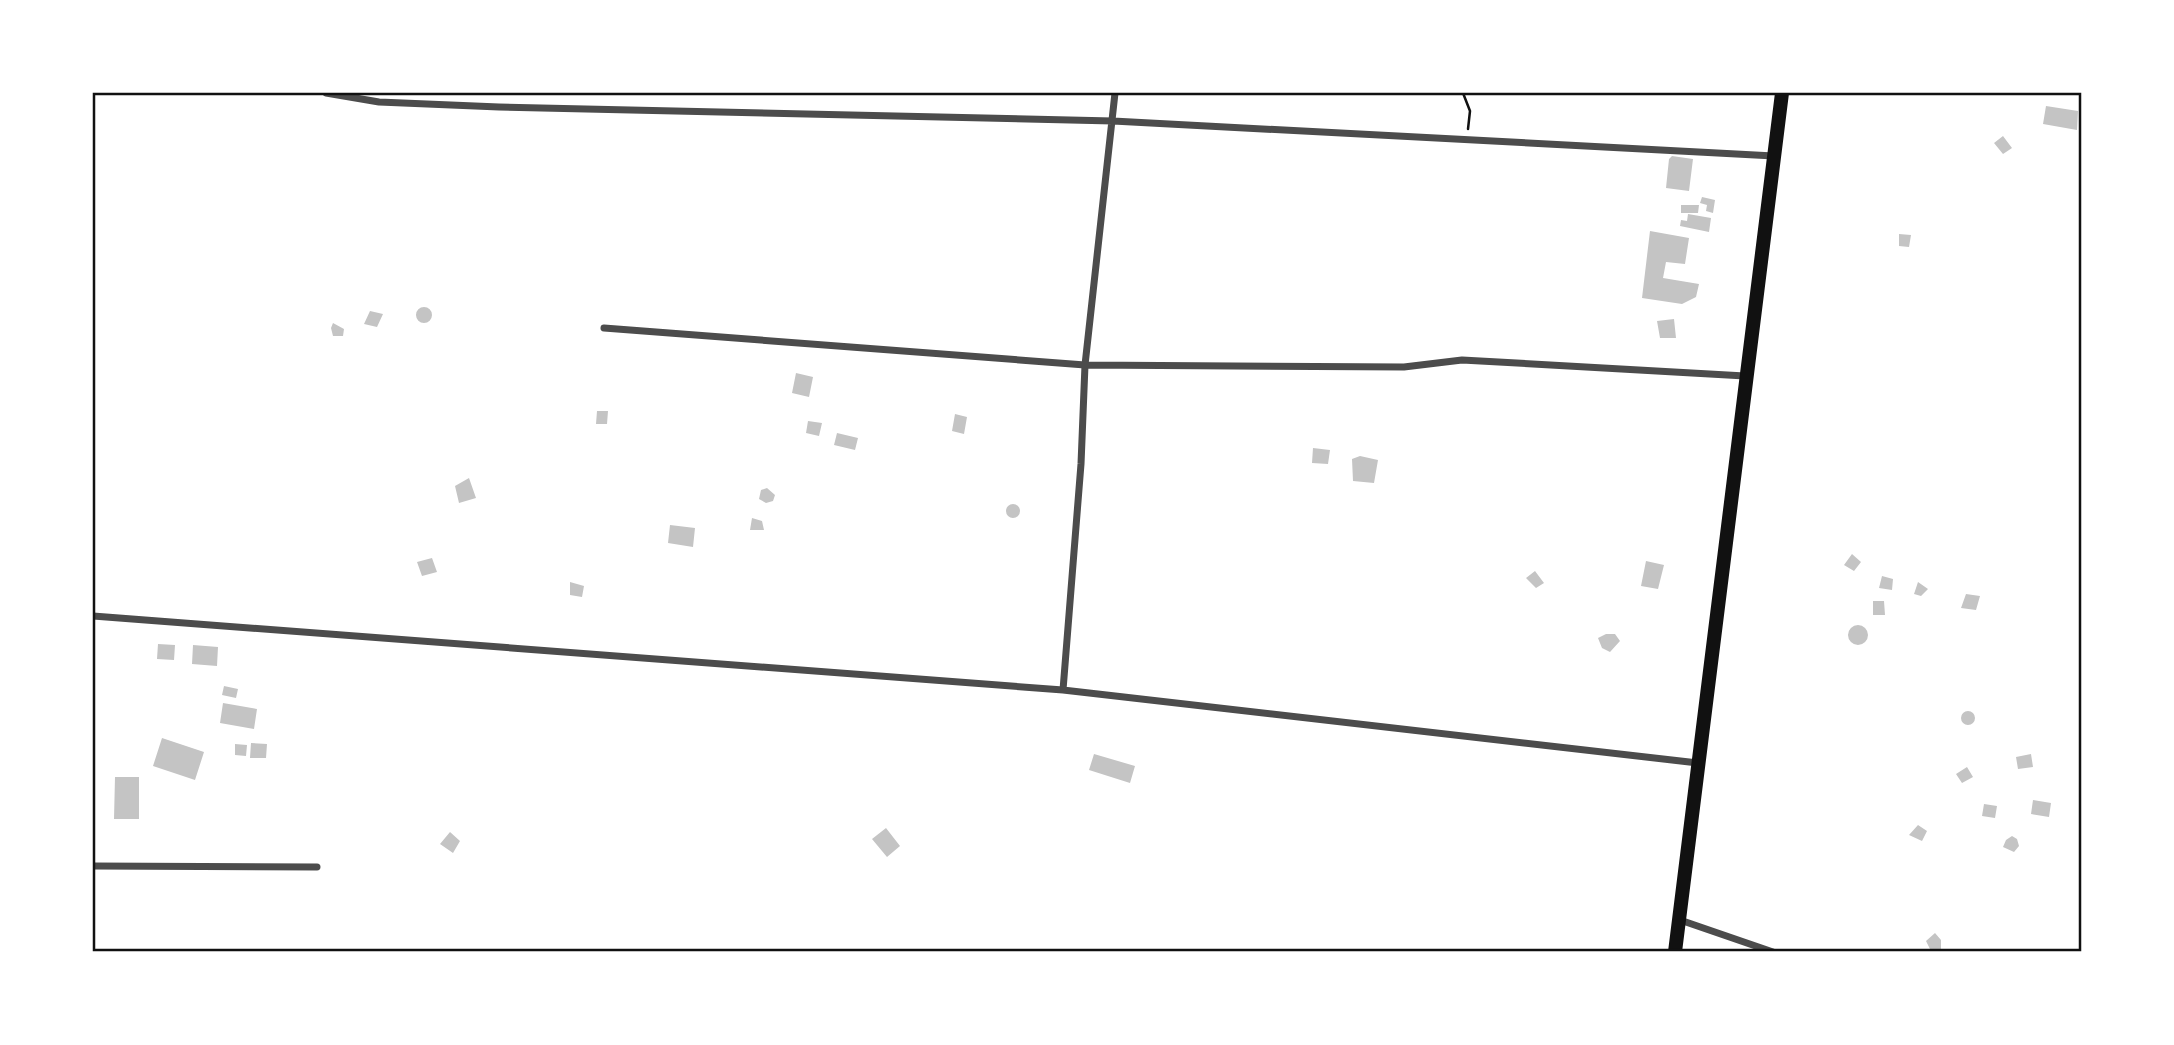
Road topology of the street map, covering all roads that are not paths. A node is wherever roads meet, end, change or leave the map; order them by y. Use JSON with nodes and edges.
{"nodes":[{"id":1,"x":326,"y":93,"type":"edge"},
{"id":2,"x":1115,"y":93,"type":"edge"},
{"id":3,"x":1782,"y":93,"type":"edge"},
{"id":4,"x":1113,"y":121,"type":"junction"},
{"id":5,"x":1774,"y":156,"type":"junction"},
{"id":6,"x":604,"y":328,"type":"dead end"},
{"id":7,"x":1085,"y":365,"type":"junction"},
{"id":8,"x":1745,"y":376,"type":"junction"},
{"id":9,"x":93,"y":616,"type":"edge"},
{"id":10,"x":1063,"y":690,"type":"junction"},
{"id":11,"x":1699,"y":763,"type":"junction"},
{"id":12,"x":93,"y":866,"type":"edge"},
{"id":13,"x":317,"y":867,"type":"dead end"},
{"id":14,"x":1680,"y":920,"type":"junction"},
{"id":15,"x":1675,"y":952,"type":"edge"},
{"id":16,"x":1773,"y":952,"type":"edge"}],
"edges":[{"from":1,"to":4,"type":"street"},
{"from":2,"to":4,"type":"street"},
{"from":3,"to":5,"type":"main road"},
{"from":4,"to":5,"type":"street"},
{"from":4,"to":7,"type":"street"},
{"from":5,"to":8,"type":"main road"},
{"from":6,"to":7,"type":"street"},
{"from":7,"to":8,"type":"street"},
{"from":7,"to":10,"type":"street"},
{"from":8,"to":11,"type":"main road"},
{"from":9,"to":10,"type":"street"},
{"from":10,"to":11,"type":"street"},
{"from":11,"to":14,"type":"main road"},
{"from":12,"to":13,"type":"street"},
{"from":14,"to":15,"type":"main road"},
{"from":14,"to":16,"type":"street"}]}
